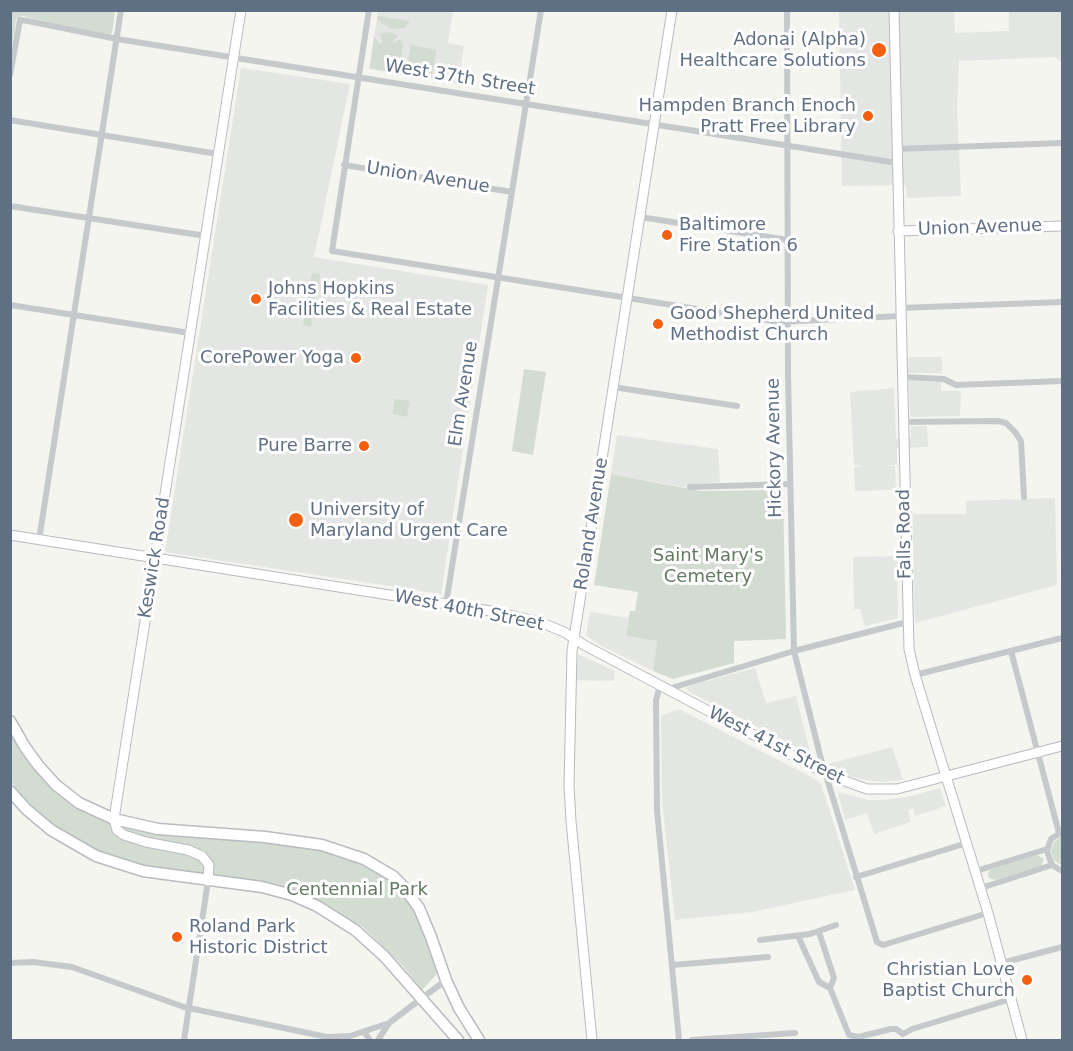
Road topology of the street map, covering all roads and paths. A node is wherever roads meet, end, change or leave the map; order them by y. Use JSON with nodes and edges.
{"nodes":[{"id":1,"x":121,"y":10,"type":"edge"},
{"id":2,"x":241,"y":10,"type":"edge"},
{"id":3,"x":369,"y":10,"type":"edge"},
{"id":4,"x":541,"y":10,"type":"edge"},
{"id":5,"x":672,"y":10,"type":"edge"},
{"id":6,"x":788,"y":10,"type":"edge"},
{"id":7,"x":894,"y":10,"type":"edge"},
{"id":8,"x":117,"y":39,"type":"junction"},
{"id":9,"x":233,"y":57,"type":"junction"},
{"id":10,"x":10,"y":75,"type":"edge"},
{"id":11,"x":358,"y":76,"type":"junction"},
{"id":12,"x":526,"y":103,"type":"junction"},
{"id":13,"x":10,"y":120,"type":"edge"},
{"id":14,"x":655,"y":124,"type":"junction"},
{"id":15,"x":102,"y":136,"type":"junction"},
{"id":16,"x":1062,"y":143,"type":"edge"},
{"id":17,"x":788,"y":145,"type":"junction"},
{"id":18,"x":897,"y":149,"type":"junction"},
{"id":19,"x":218,"y":154,"type":"junction"},
{"id":20,"x":897,"y":163,"type":"junction"},
{"id":21,"x":344,"y":165,"type":"junction"},
{"id":22,"x":512,"y":192,"type":"junction"},
{"id":23,"x":10,"y":206,"type":"edge"},
{"id":24,"x":640,"y":217,"type":"junction"},
{"id":25,"x":90,"y":218,"type":"junction"},
{"id":26,"x":1062,"y":225,"type":"edge"},
{"id":27,"x":898,"y":231,"type":"junction"},
{"id":28,"x":206,"y":236,"type":"junction"},
{"id":29,"x":788,"y":240,"type":"junction"},
{"id":30,"x":498,"y":277,"type":"junction"},
{"id":31,"x":627,"y":298,"type":"junction"},
{"id":32,"x":1062,"y":303,"type":"edge"},
{"id":33,"x":10,"y":305,"type":"edge"},
{"id":34,"x":900,"y":312,"type":"junction"},
{"id":35,"x":75,"y":315,"type":"junction"},
{"id":36,"x":788,"y":321,"type":"junction"},
{"id":37,"x":190,"y":333,"type":"junction"},
{"id":38,"x":902,"y":377,"type":"junction"},
{"id":39,"x":1062,"y":381,"type":"edge"},
{"id":40,"x":613,"y":387,"type":"junction"},
{"id":41,"x":737,"y":406,"type":"dead end"},
{"id":42,"x":903,"y":422,"type":"junction"},
{"id":43,"x":790,"y":484,"type":"junction"},
{"id":44,"x":690,"y":487,"type":"dead end"},
{"id":45,"x":1024,"y":496,"type":"dead end"},
{"id":46,"x":10,"y":535,"type":"edge"},
{"id":47,"x":39,"y":540,"type":"junction"},
{"id":48,"x":154,"y":558,"type":"junction"},
{"id":49,"x":446,"y":604,"type":"junction"},
{"id":50,"x":907,"y":622,"type":"junction"},
{"id":51,"x":574,"y":638,"type":"junction"},
{"id":52,"x":1062,"y":638,"type":"edge"},
{"id":53,"x":794,"y":651,"type":"junction"},
{"id":54,"x":1011,"y":651,"type":"junction"},
{"id":55,"x":915,"y":675,"type":"junction"},
{"id":56,"x":664,"y":688,"type":"junction"},
{"id":57,"x":10,"y":721,"type":"edge"},
{"id":58,"x":1062,"y":746,"type":"edge"},
{"id":59,"x":1037,"y":752,"type":"junction"},
{"id":60,"x":826,"y":774,"type":"junction"},
{"id":61,"x":946,"y":776,"type":"junction"},
{"id":62,"x":10,"y":791,"type":"edge"},
{"id":63,"x":114,"y":819,"type":"junction"},
{"id":64,"x":1061,"y":832,"type":"edge"},
{"id":65,"x":967,"y":843,"type":"junction"},
{"id":66,"x":1047,"y":849,"type":"junction"},
{"id":67,"x":1052,"y":865,"type":"junction"},
{"id":68,"x":976,"y":871,"type":"junction"},
{"id":69,"x":1062,"y":871,"type":"edge"},
{"id":70,"x":856,"y":877,"type":"junction"},
{"id":71,"x":208,"y":881,"type":"junction"},
{"id":72,"x":981,"y":888,"type":"junction"},
{"id":73,"x":988,"y":913,"type":"junction"},
{"id":74,"x":836,"y":925,"type":"dead end"},
{"id":75,"x":819,"y":932,"type":"junction"},
{"id":76,"x":798,"y":936,"type":"junction"},
{"id":77,"x":760,"y":940,"type":"dead end"},
{"id":78,"x":1062,"y":947,"type":"edge"},
{"id":79,"x":768,"y":957,"type":"dead end"},
{"id":80,"x":10,"y":963,"type":"edge"},
{"id":81,"x":1002,"y":963,"type":"junction"},
{"id":82,"x":673,"y":965,"type":"junction"},
{"id":83,"x":446,"y":980,"type":"junction"},
{"id":84,"x":830,"y":988,"type":"junction"},
{"id":85,"x":421,"y":998,"type":"junction"},
{"id":86,"x":1011,"y":999,"type":"junction"},
{"id":87,"x":189,"y":1008,"type":"junction"},
{"id":88,"x":389,"y":1023,"type":"junction"},
{"id":89,"x":364,"y":1032,"type":"junction"},
{"id":90,"x":795,"y":1033,"type":"dead end"},
{"id":91,"x":904,"y":1037,"type":"edge"},
{"id":92,"x":184,"y":1041,"type":"edge"},
{"id":93,"x":370,"y":1041,"type":"edge"},
{"id":94,"x":378,"y":1041,"type":"edge"},
{"id":95,"x":458,"y":1041,"type":"edge"},
{"id":96,"x":479,"y":1041,"type":"edge"},
{"id":97,"x":592,"y":1041,"type":"edge"},
{"id":98,"x":679,"y":1041,"type":"edge"},
{"id":99,"x":692,"y":1041,"type":"edge"},
{"id":100,"x":1022,"y":1041,"type":"edge"}],
"edges":[{"from":1,"to":8,"type":"street"},
{"from":2,"to":9,"type":"street","name":"Keswick Road"},
{"from":3,"to":11,"type":"street"},
{"from":4,"to":12,"type":"street","name":"Elm Avenue"},
{"from":5,"to":14,"type":"street","name":"Roland Avenue"},
{"from":6,"to":17,"type":"street","name":"Hickory Avenue"},
{"from":7,"to":18,"type":"street","name":"Falls Road"},
{"from":8,"to":9,"type":"street","name":"West 37th Street"},
{"from":8,"to":10,"type":"street","name":"West 37th Street"},
{"from":8,"to":15,"type":"street"},
{"from":9,"to":11,"type":"street","name":"West 37th Street"},
{"from":9,"to":19,"type":"street","name":"Keswick Road"},
{"from":11,"to":12,"type":"street","name":"West 37th Street"},
{"from":11,"to":21,"type":"street"},
{"from":12,"to":14,"type":"street","name":"West 37th Street"},
{"from":12,"to":22,"type":"street","name":"Elm Avenue"},
{"from":13,"to":15,"type":"street"},
{"from":14,"to":17,"type":"street","name":"West 37th Street"},
{"from":14,"to":24,"type":"street","name":"Roland Avenue"},
{"from":15,"to":19,"type":"street"},
{"from":15,"to":25,"type":"street"},
{"from":16,"to":18,"type":"street"},
{"from":17,"to":20,"type":"street","name":"West 37th Street"},
{"from":17,"to":29,"type":"street","name":"Hickory Avenue"},
{"from":18,"to":20,"type":"street","name":"Falls Road"},
{"from":19,"to":28,"type":"street","name":"Keswick Road"},
{"from":20,"to":27,"type":"street","name":"Falls Road"},
{"from":21,"to":22,"type":"street","name":"Union Avenue"},
{"from":21,"to":30,"type":"street"},
{"from":22,"to":30,"type":"street","name":"Elm Avenue"},
{"from":23,"to":25,"type":"street"},
{"from":24,"to":29,"type":"street"},
{"from":24,"to":31,"type":"street","name":"Roland Avenue"},
{"from":25,"to":28,"type":"street"},
{"from":25,"to":35,"type":"street"},
{"from":26,"to":27,"type":"street","name":"Union Avenue"},
{"from":27,"to":34,"type":"street","name":"Falls Road"},
{"from":28,"to":37,"type":"street","name":"Keswick Road"},
{"from":29,"to":36,"type":"street","name":"Hickory Avenue"},
{"from":30,"to":31,"type":"street"},
{"from":30,"to":49,"type":"street","name":"Elm Avenue"},
{"from":31,"to":36,"type":"street"},
{"from":31,"to":40,"type":"street","name":"Roland Avenue"},
{"from":32,"to":34,"type":"street"},
{"from":33,"to":35,"type":"street"},
{"from":34,"to":36,"type":"street"},
{"from":34,"to":38,"type":"street","name":"Falls Road"},
{"from":35,"to":37,"type":"street"},
{"from":35,"to":47,"type":"street"},
{"from":36,"to":43,"type":"street","name":"Hickory Avenue"},
{"from":37,"to":48,"type":"street","name":"Keswick Road"},
{"from":38,"to":39,"type":"street"},
{"from":38,"to":42,"type":"street","name":"Falls Road"},
{"from":40,"to":41,"type":"street"},
{"from":40,"to":51,"type":"street","name":"Roland Avenue"},
{"from":42,"to":45,"type":"street"},
{"from":42,"to":50,"type":"street","name":"Falls Road"},
{"from":43,"to":44,"type":"street"},
{"from":43,"to":53,"type":"street","name":"Hickory Avenue"},
{"from":46,"to":47,"type":"street","name":"West 40th Street"},
{"from":47,"to":48,"type":"street","name":"West 40th Street"},
{"from":48,"to":49,"type":"street","name":"West 40th Street"},
{"from":48,"to":63,"type":"street","name":"Keswick Road"},
{"from":49,"to":51,"type":"street","name":"West 40th Street"},
{"from":50,"to":53,"type":"street"},
{"from":50,"to":55,"type":"street","name":"Falls Road"},
{"from":51,"to":56,"type":"street","name":"West 40th Street"},
{"from":51,"to":97,"type":"street","name":"Roland Avenue"},
{"from":52,"to":54,"type":"street"},
{"from":53,"to":56,"type":"street"},
{"from":53,"to":60,"type":"street","name":"Hickory Avenue"},
{"from":54,"to":55,"type":"street"},
{"from":54,"to":59,"type":"street"},
{"from":55,"to":61,"type":"street","name":"Falls Road"},
{"from":56,"to":60,"type":"street","name":"West 41st Street"},
{"from":56,"to":82,"type":"street"},
{"from":57,"to":63,"type":"main road"},
{"from":58,"to":59,"type":"street","name":"West 41st Street"},
{"from":59,"to":61,"type":"street","name":"West 41st Street"},
{"from":59,"to":64,"type":"street"},
{"from":60,"to":61,"type":"street","name":"West 41st Street"},
{"from":60,"to":70,"type":"street","name":"Hickory Avenue"},
{"from":61,"to":65,"type":"street","name":"Falls Road"},
{"from":62,"to":71,"type":"main road"},
{"from":63,"to":71,"type":"street"},
{"from":63,"to":83,"type":"main road"},
{"from":64,"to":66,"type":"street"},
{"from":65,"to":68,"type":"street","name":"Falls Road"},
{"from":65,"to":70,"type":"street"},
{"from":66,"to":67,"type":"street"},
{"from":66,"to":68,"type":"street"},
{"from":67,"to":69,"type":"street"},
{"from":67,"to":72,"type":"street"},
{"from":68,"to":72,"type":"street","name":"Falls Road"},
{"from":70,"to":73,"type":"street","name":"Hickory Avenue"},
{"from":71,"to":85,"type":"main road"},
{"from":71,"to":87,"type":"street"},
{"from":72,"to":73,"type":"street","name":"Falls Road"},
{"from":73,"to":81,"type":"street","name":"Falls Road"},
{"from":74,"to":75,"type":"street"},
{"from":75,"to":76,"type":"street"},
{"from":75,"to":84,"type":"street"},
{"from":76,"to":77,"type":"street"},
{"from":76,"to":84,"type":"street"},
{"from":78,"to":81,"type":"street"},
{"from":79,"to":82,"type":"street"},
{"from":80,"to":87,"type":"street"},
{"from":81,"to":86,"type":"street","name":"Falls Road"},
{"from":82,"to":98,"type":"street"},
{"from":83,"to":85,"type":"street"},
{"from":83,"to":96,"type":"main road"},
{"from":84,"to":91,"type":"street"},
{"from":85,"to":88,"type":"street"},
{"from":85,"to":95,"type":"main road"},
{"from":86,"to":91,"type":"street"},
{"from":86,"to":100,"type":"street","name":"Falls Road"},
{"from":87,"to":89,"type":"street"},
{"from":87,"to":92,"type":"street"},
{"from":88,"to":89,"type":"street"},
{"from":88,"to":94,"type":"street"},
{"from":89,"to":93,"type":"street"},
{"from":90,"to":99,"type":"street"}]}
